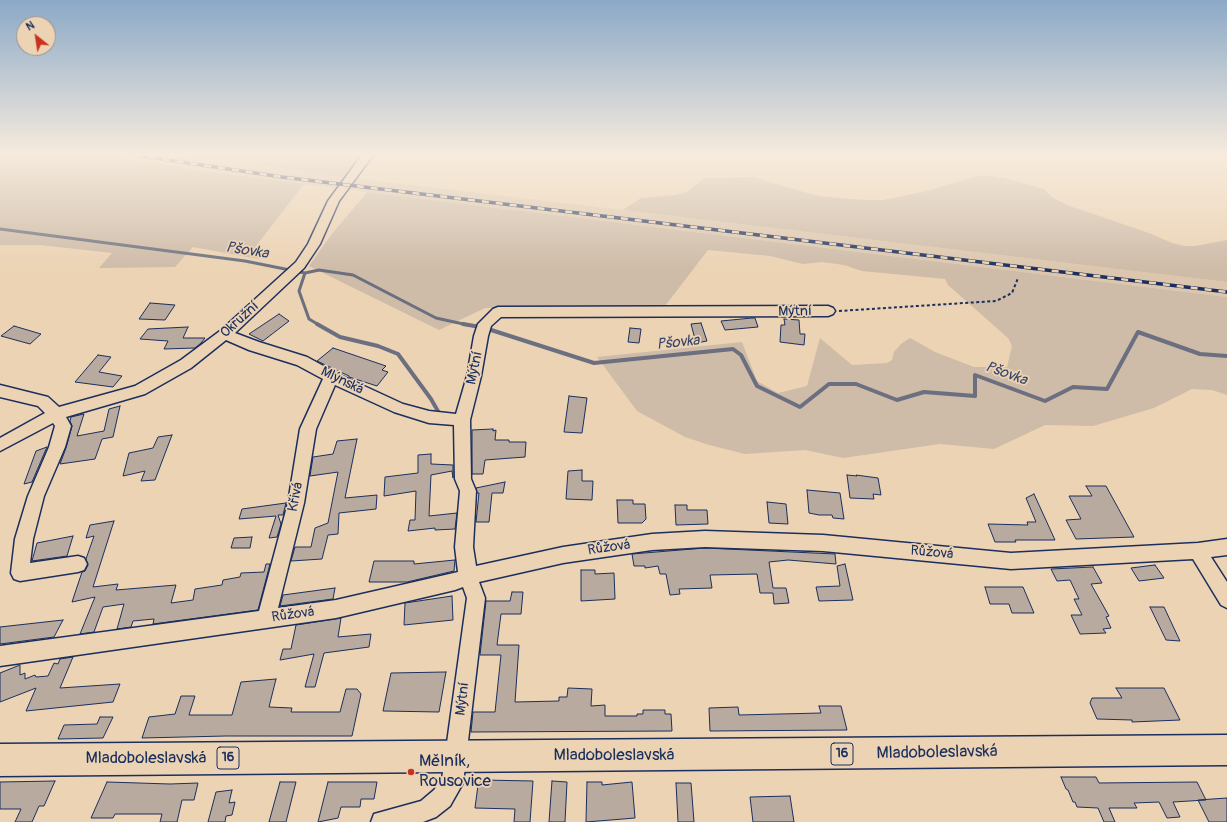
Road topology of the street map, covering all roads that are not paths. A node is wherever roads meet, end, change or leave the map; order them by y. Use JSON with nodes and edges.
{"nodes":[{"id":1,"x":340,"y":193,"type":"edge"},
{"id":2,"x":828,"y":311,"type":"road end"},
{"id":3,"x":226,"y":334,"type":"junction"},
{"id":4,"x":333,"y":378,"type":"junction"},
{"id":5,"x":0,"y":390,"type":"edge"},
{"id":6,"x":56,"y":414,"type":"junction"},
{"id":7,"x":462,"y":420,"type":"junction"},
{"id":8,"x":0,"y":445,"type":"edge"},
{"id":9,"x":1227,"y":547,"type":"edge"},
{"id":10,"x":1198,"y":551,"type":"junction"},
{"id":11,"x":78,"y":564,"type":"dead end"},
{"id":12,"x":468,"y":576,"type":"junction"},
{"id":13,"x":1227,"y":599,"type":"edge"},
{"id":14,"x":266,"y":619,"type":"junction"},
{"id":15,"x":0,"y":656,"type":"edge"},
{"id":16,"x":1227,"y":750,"type":"edge"},
{"id":17,"x":456,"y":756,"type":"junction"},
{"id":18,"x":0,"y":760,"type":"edge"},
{"id":19,"x":382,"y":822,"type":"edge"}],
"edges":[{"from":1,"to":3,"type":"street","name":"Okružní"},
{"from":2,"to":7,"type":"street","name":"Mýtní"},
{"from":3,"to":4,"type":"street","name":"Mlýnská"},
{"from":3,"to":6,"type":"street","name":"Okružní"},
{"from":4,"to":7,"type":"street","name":"Mlýnská"},
{"from":4,"to":14,"type":"street","name":"Křivá"},
{"from":5,"to":6,"type":"street"},
{"from":6,"to":8,"type":"street","name":"Okružní"},
{"from":6,"to":11,"type":"street"},
{"from":7,"to":12,"type":"street","name":"Mýtní"},
{"from":9,"to":10,"type":"street","name":"Růžová"},
{"from":10,"to":12,"type":"street","name":"Růžová"},
{"from":10,"to":13,"type":"street"},
{"from":12,"to":14,"type":"street","name":"Růžová"},
{"from":12,"to":17,"type":"street","name":"Mýtní"},
{"from":14,"to":15,"type":"street","name":"Růžová"},
{"from":16,"to":17,"type":"main road","name":"Mladoboleslavská","number":"16"},
{"from":17,"to":18,"type":"main road","name":"Mladoboleslavská","number":"16"},
{"from":17,"to":19,"type":"street","name":"Mýtní"}]}
